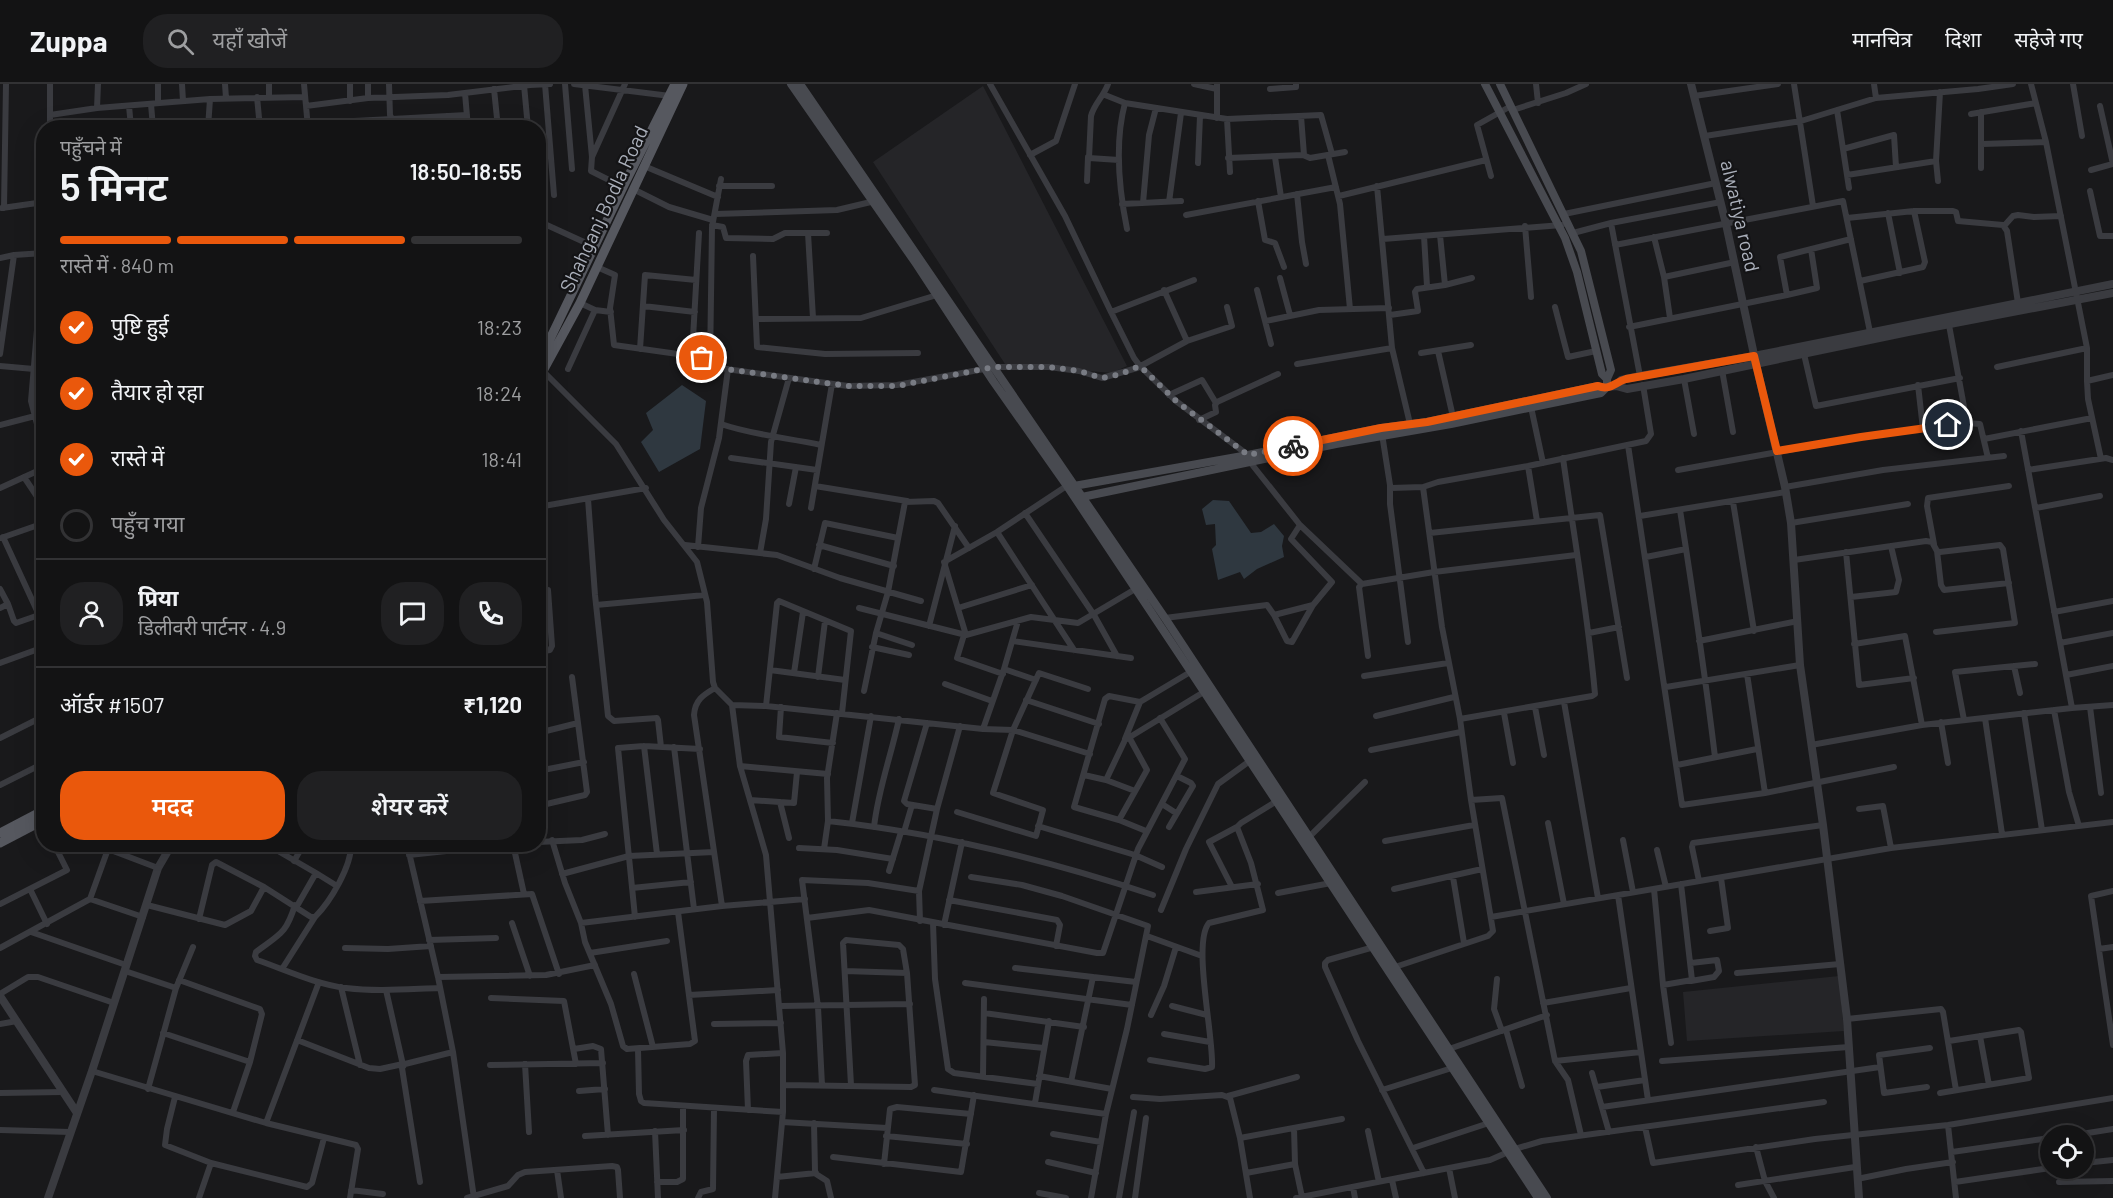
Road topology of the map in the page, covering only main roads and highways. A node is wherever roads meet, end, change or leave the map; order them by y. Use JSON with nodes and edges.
{"nodes":[{"id":1,"x":675,"y":84,"type":"edge"},
{"id":2,"x":683,"y":84,"type":"edge"},
{"id":3,"x":791,"y":84,"type":"edge"},
{"id":4,"x":800,"y":84,"type":"edge"},
{"id":5,"x":1485,"y":84,"type":"edge"},
{"id":6,"x":1500,"y":84,"type":"edge"},
{"id":7,"x":673,"y":97,"type":"junction"},
{"id":8,"x":628,"y":188,"type":"junction"},
{"id":9,"x":876,"y":201,"type":"junction"},
{"id":10,"x":616,"y":214,"type":"junction"},
{"id":11,"x":1594,"y":302,"type":"junction"},
{"id":12,"x":1585,"y":305,"type":"junction"},
{"id":13,"x":546,"y":359,"type":"edge"},
{"id":14,"x":546,"y":362,"type":"edge"},
{"id":15,"x":990,"y":368,"type":"junction"},
{"id":16,"x":1608,"y":385,"type":"junction"},
{"id":17,"x":1411,"y":428,"type":"junction"},
{"id":18,"x":1249,"y":458,"type":"junction"},
{"id":19,"x":1071,"y":485,"type":"junction"},
{"id":20,"x":1082,"y":497,"type":"junction"},
{"id":21,"x":1139,"y":587,"type":"junction"},
{"id":22,"x":1194,"y":670,"type":"junction"},
{"id":23,"x":1280,"y":800,"type":"junction"},
{"id":24,"x":36,"y":820,"type":"edge"},
{"id":25,"x":36,"y":822,"type":"edge"},
{"id":26,"x":0,"y":833,"type":"edge"},
{"id":27,"x":0,"y":843,"type":"edge"},
{"id":28,"x":1492,"y":1122,"type":"junction"},
{"id":29,"x":1512,"y":1151,"type":"junction"},
{"id":30,"x":1538,"y":1198,"type":"edge"},
{"id":31,"x":1546,"y":1198,"type":"edge"}],
"edges":[{"from":1,"to":7,"type":"main road","name":"Shahganj Bodla Road"},
{"from":2,"to":7,"type":"main road","name":"Shahganj Bodla Road"},
{"from":3,"to":9,"type":"main road"},
{"from":4,"to":9,"type":"main road"},
{"from":5,"to":12,"type":"main road"},
{"from":6,"to":11,"type":"main road"},
{"from":7,"to":8,"type":"main road","name":"Shahganj Bodla Road"},
{"from":7,"to":8,"type":"main road","name":"Shahganj Bodla Road"},
{"from":8,"to":10,"type":"main road","name":"Shahganj Bodla Road"},
{"from":9,"to":15,"type":"main road"},
{"from":9,"to":15,"type":"main road"},
{"from":10,"to":13,"type":"main road","name":"Shahganj Bodla Road"},
{"from":10,"to":14,"type":"main road","name":"Shahganj Bodla Road"},
{"from":11,"to":12,"type":"main road"},
{"from":11,"to":16,"type":"main road"},
{"from":12,"to":16,"type":"main road"},
{"from":15,"to":19,"type":"main road"},
{"from":16,"to":17,"type":"main road"},
{"from":16,"to":17,"type":"main road"},
{"from":17,"to":18,"type":"main road"},
{"from":18,"to":19,"type":"main road"},
{"from":18,"to":20,"type":"main road"},
{"from":19,"to":20,"type":"main road"},
{"from":19,"to":21,"type":"main road"},
{"from":20,"to":21,"type":"main road"},
{"from":21,"to":22,"type":"main road"},
{"from":21,"to":22,"type":"main road"},
{"from":22,"to":23,"type":"main road"},
{"from":23,"to":28,"type":"main road"},
{"from":23,"to":28,"type":"main road"},
{"from":24,"to":26,"type":"main road"},
{"from":25,"to":27,"type":"main road"},
{"from":28,"to":29,"type":"main road"},
{"from":29,"to":30,"type":"main road"},
{"from":29,"to":31,"type":"main road"}]}
